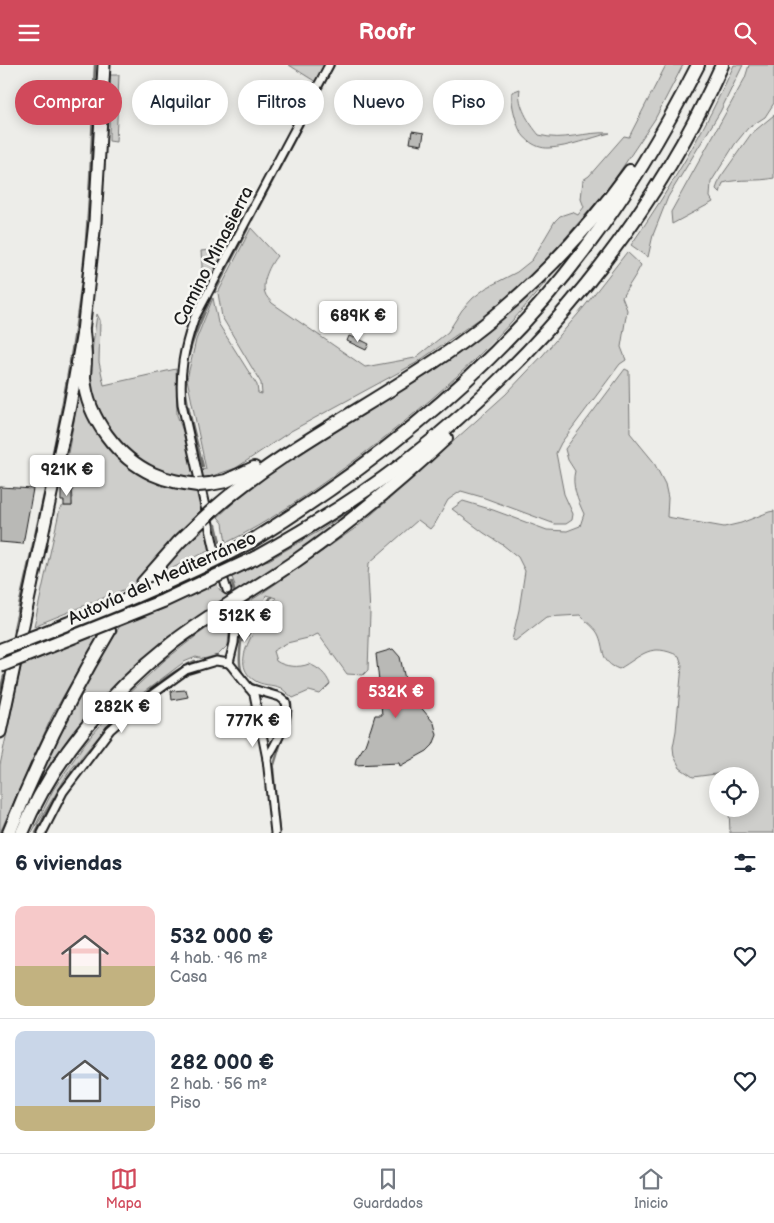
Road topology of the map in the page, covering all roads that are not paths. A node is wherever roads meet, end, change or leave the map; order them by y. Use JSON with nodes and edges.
{"nodes":[{"id":1,"x":104,"y":65,"type":"edge"},
{"id":2,"x":329,"y":65,"type":"edge"},
{"id":3,"x":698,"y":65,"type":"edge"},
{"id":4,"x":722,"y":65,"type":"edge"},
{"id":5,"x":676,"y":109,"type":"junction"},
{"id":6,"x":83,"y":332,"type":"junction"},
{"id":7,"x":502,"y":377,"type":"junction"},
{"id":8,"x":301,"y":444,"type":"junction"},
{"id":9,"x":143,"y":583,"type":"dead end"},
{"id":10,"x":227,"y":590,"type":"tunnel mouth"},
{"id":11,"x":236,"y":618,"type":"tunnel mouth"},
{"id":12,"x":109,"y":631,"type":"dead end"},
{"id":13,"x":0,"y":650,"type":"edge"},
{"id":14,"x":229,"y":663,"type":"junction"},
{"id":15,"x":0,"y":665,"type":"edge"},
{"id":16,"x":249,"y":688,"type":"junction"},
{"id":17,"x":0,"y":732,"type":"edge"},
{"id":18,"x":267,"y":759,"type":"junction"},
{"id":19,"x":9,"y":833,"type":"edge"},
{"id":20,"x":22,"y":833,"type":"edge"},
{"id":21,"x":42,"y":833,"type":"edge"},
{"id":22,"x":275,"y":833,"type":"edge"}],
"edges":[{"from":1,"to":6,"type":"highway"},
{"from":2,"to":10,"type":"street","name":"Camino Minasierra"},
{"from":3,"to":5,"type":"highway","name":"Autovía del Mediterráneo"},
{"from":4,"to":7,"type":"highway","name":"Autovía del Mediterráneo"},
{"from":5,"to":8,"type":"highway"},
{"from":5,"to":13,"type":"highway","name":"Autovía del Mediterráneo","bridge":true},
{"from":6,"to":8,"type":"highway"},
{"from":6,"to":17,"type":"highway"},
{"from":7,"to":15,"type":"highway","name":"Autovía del Mediterráneo","bridge":true},
{"from":7,"to":20,"type":"highway"},
{"from":8,"to":9,"type":"highway","bridge":true},
{"from":11,"to":14,"type":"street"},
{"from":12,"to":19,"type":"highway"},
{"from":14,"to":16,"type":"street"},
{"from":14,"to":21,"type":"street"},
{"from":16,"to":18,"type":"street"},
{"from":16,"to":18,"type":"street"},
{"from":18,"to":22,"type":"street"}]}
